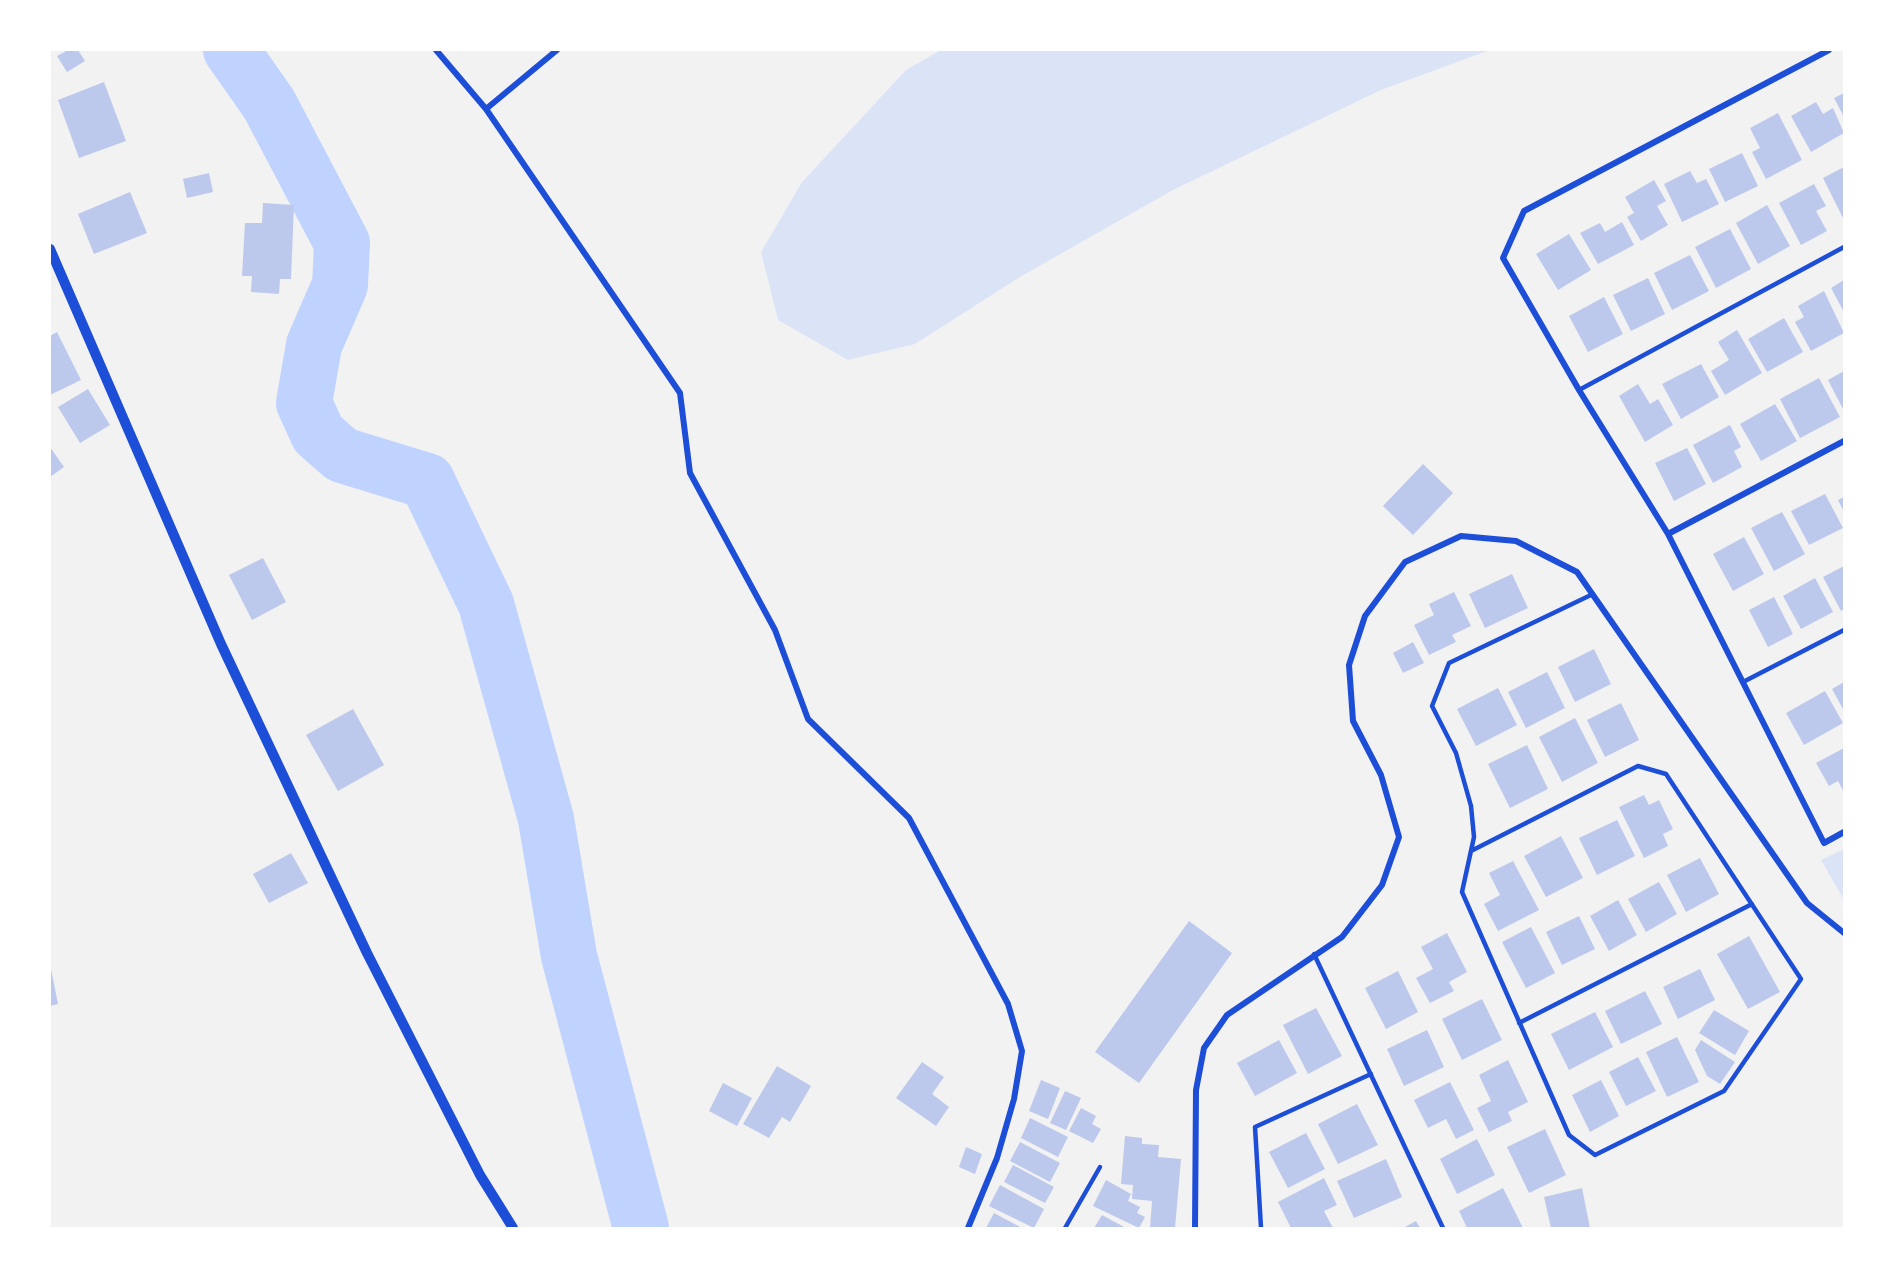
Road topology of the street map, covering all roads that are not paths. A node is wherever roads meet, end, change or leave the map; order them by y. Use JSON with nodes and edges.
{"nodes":[{"id":1,"x":436,"y":50,"type":"edge"},
{"id":2,"x":557,"y":50,"type":"edge"},
{"id":3,"x":1829,"y":50,"type":"edge"},
{"id":4,"x":486,"y":110,"type":"junction"},
{"id":5,"x":1845,"y":247,"type":"edge"},
{"id":6,"x":50,"y":249,"type":"edge"},
{"id":7,"x":1579,"y":390,"type":"junction"},
{"id":8,"x":1845,"y":441,"type":"edge"},
{"id":9,"x":1668,"y":534,"type":"junction"},
{"id":10,"x":1593,"y":594,"type":"junction"},
{"id":11,"x":1845,"y":630,"type":"edge"},
{"id":12,"x":1743,"y":682,"type":"junction"},
{"id":13,"x":1845,"y":832,"type":"edge"},
{"id":14,"x":1471,"y":851,"type":"junction"},
{"id":15,"x":1752,"y":904,"type":"junction"},
{"id":16,"x":1845,"y":933,"type":"edge"},
{"id":17,"x":1314,"y":954,"type":"junction"},
{"id":18,"x":1519,"y":1023,"type":"junction"},
{"id":19,"x":1371,"y":1074,"type":"junction"},
{"id":20,"x":1100,"y":1167,"type":"dead end"},
{"id":21,"x":513,"y":1228,"type":"edge"},
{"id":22,"x":968,"y":1228,"type":"edge"},
{"id":23,"x":1065,"y":1228,"type":"edge"},
{"id":24,"x":1195,"y":1228,"type":"edge"},
{"id":25,"x":1261,"y":1228,"type":"edge"},
{"id":26,"x":1443,"y":1228,"type":"edge"}],
"edges":[{"from":1,"to":4,"type":"street"},
{"from":2,"to":4,"type":"street"},
{"from":3,"to":7,"type":"street"},
{"from":4,"to":22,"type":"street"},
{"from":5,"to":7,"type":"lane"},
{"from":6,"to":21,"type":"street"},
{"from":7,"to":9,"type":"street"},
{"from":8,"to":9,"type":"street"},
{"from":9,"to":12,"type":"street"},
{"from":10,"to":14,"type":"lane"},
{"from":10,"to":16,"type":"street"},
{"from":10,"to":17,"type":"street"},
{"from":11,"to":12,"type":"lane"},
{"from":12,"to":13,"type":"street"},
{"from":14,"to":15,"type":"lane"},
{"from":14,"to":18,"type":"lane"},
{"from":15,"to":18,"type":"lane"},
{"from":15,"to":18,"type":"lane"},
{"from":17,"to":19,"type":"lane"},
{"from":17,"to":24,"type":"street"},
{"from":19,"to":25,"type":"lane"},
{"from":19,"to":26,"type":"lane"},
{"from":20,"to":23,"type":"lane"}]}
